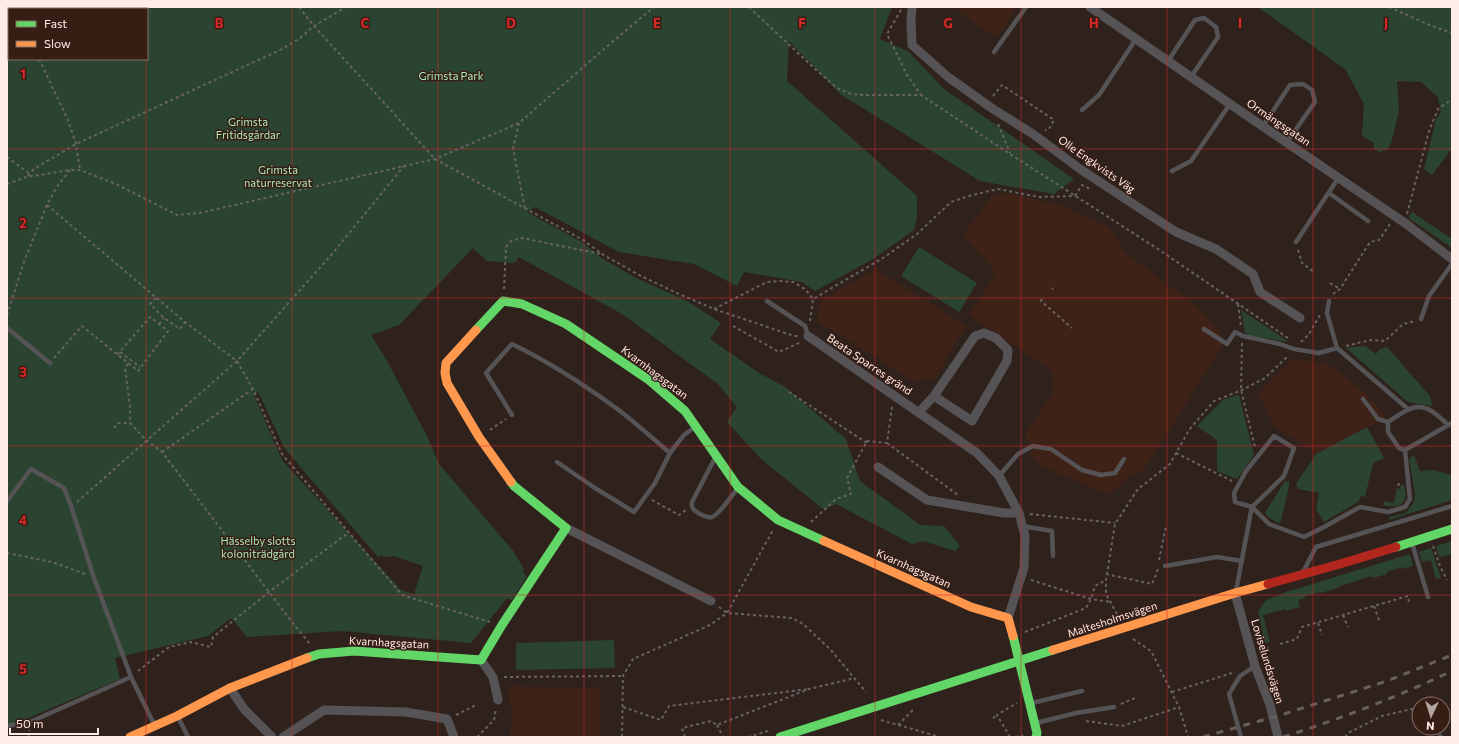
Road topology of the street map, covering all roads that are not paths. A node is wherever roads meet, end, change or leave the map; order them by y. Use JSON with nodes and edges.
{"nodes":[{"id":1,"x":912,"y":7,"type":"edge"},
{"id":2,"x":1026,"y":7,"type":"edge"},
{"id":3,"x":1095,"y":8,"type":"edge"},
{"id":4,"x":1136,"y":39,"type":"junction"},
{"id":5,"x":994,"y":52,"type":"dead end"},
{"id":6,"x":1168,"y":61,"type":"junction"},
{"id":7,"x":1191,"y":77,"type":"junction"},
{"id":8,"x":1230,"y":104,"type":"junction"},
{"id":9,"x":1082,"y":110,"type":"dead end"},
{"id":10,"x":1263,"y":126,"type":"junction"},
{"id":11,"x":1287,"y":142,"type":"junction"},
{"id":12,"x":1172,"y":171,"type":"dead end"},
{"id":13,"x":1339,"y":177,"type":"junction"},
{"id":14,"x":1329,"y":193,"type":"junction"},
{"id":15,"x":1368,"y":220,"type":"dead end"},
{"id":16,"x":1296,"y":242,"type":"road end"},
{"id":17,"x":1452,"y":259,"type":"edge"},
{"id":18,"x":1452,"y":264,"type":"edge"},
{"id":19,"x":767,"y":301,"type":"dead end"},
{"id":20,"x":1329,"y":301,"type":"dead end"},
{"id":21,"x":1300,"y":318,"type":"dead end"},
{"id":22,"x":1421,"y":319,"type":"road end"},
{"id":23,"x":7,"y":328,"type":"edge"},
{"id":24,"x":1204,"y":329,"type":"dead end"},
{"id":25,"x":810,"y":337,"type":"joint"},
{"id":26,"x":1337,"y":348,"type":"junction"},
{"id":27,"x":50,"y":363,"type":"road end"},
{"id":28,"x":934,"y":396,"type":"junction"},
{"id":29,"x":1363,"y":399,"type":"dead end"},
{"id":30,"x":1408,"y":409,"type":"junction"},
{"id":31,"x":918,"y":412,"type":"junction"},
{"id":32,"x":512,"y":415,"type":"road end"},
{"id":33,"x":1388,"y":422,"type":"junction"},
{"id":34,"x":1450,"y":424,"type":"edge"},
{"id":35,"x":696,"y":426,"type":"junction"},
{"id":36,"x":1405,"y":450,"type":"junction"},
{"id":37,"x":670,"y":453,"type":"junction"},
{"id":38,"x":716,"y":456,"type":"junction"},
{"id":39,"x":1124,"y":459,"type":"dead end"},
{"id":40,"x":557,"y":462,"type":"dead end"},
{"id":41,"x":878,"y":467,"type":"dead end"},
{"id":42,"x":999,"y":476,"type":"junction"},
{"id":43,"x":738,"y":487,"type":"junction"},
{"id":44,"x":7,"y":502,"type":"edge"},
{"id":45,"x":1253,"y":504,"type":"junction"},
{"id":46,"x":1452,"y":506,"type":"edge"},
{"id":47,"x":1018,"y":513,"type":"junction"},
{"id":48,"x":1022,"y":526,"type":"junction"},
{"id":49,"x":566,"y":528,"type":"junction"},
{"id":50,"x":1452,"y":529,"type":"edge"},
{"id":51,"x":1412,"y":541,"type":"junction"},
{"id":52,"x":1053,"y":556,"type":"dead end"},
{"id":53,"x":1242,"y":561,"type":"junction"},
{"id":54,"x":1165,"y":566,"type":"dead end"},
{"id":55,"x":1302,"y":575,"type":"junction"},
{"id":56,"x":1235,"y":593,"type":"junction"},
{"id":57,"x":1428,"y":597,"type":"dead end"},
{"id":58,"x":712,"y":601,"type":"road end"},
{"id":59,"x":1008,"y":618,"type":"junction"},
{"id":60,"x":481,"y":660,"type":"junction"},
{"id":61,"x":1021,"y":661,"type":"junction"},
{"id":62,"x":1255,"y":666,"type":"junction"},
{"id":63,"x":131,"y":677,"type":"junction"},
{"id":64,"x":230,"y":688,"type":"junction"},
{"id":65,"x":1082,"y":691,"type":"dead end"},
{"id":66,"x":1029,"y":699,"type":"junction"},
{"id":67,"x":498,"y":700,"type":"road end"},
{"id":68,"x":1114,"y":707,"type":"road end"},
{"id":69,"x":177,"y":716,"type":"junction"},
{"id":70,"x":1034,"y":723,"type":"junction"},
{"id":71,"x":155,"y":725,"type":"junction"},
{"id":72,"x":7,"y":726,"type":"edge"},
{"id":73,"x":130,"y":737,"type":"edge"},
{"id":74,"x":188,"y":737,"type":"edge"},
{"id":75,"x":272,"y":737,"type":"edge"},
{"id":76,"x":284,"y":737,"type":"edge"},
{"id":77,"x":454,"y":737,"type":"edge"},
{"id":78,"x":780,"y":737,"type":"edge"},
{"id":79,"x":1036,"y":737,"type":"edge"},
{"id":80,"x":1241,"y":737,"type":"edge"},
{"id":81,"x":1278,"y":737,"type":"edge"}],
"edges":[{"from":1,"to":21,"type":"street","name":"Olle Engkvists Väg"},
{"from":2,"to":5,"type":"lane"},
{"from":3,"to":4,"type":"street","name":"Ormängsgatan"},
{"from":4,"to":6,"type":"street","name":"Ormängsgatan"},
{"from":4,"to":9,"type":"lane"},
{"from":6,"to":7,"type":"street","name":"Ormängsgatan"},
{"from":6,"to":7,"type":"lane"},
{"from":7,"to":8,"type":"street","name":"Ormängsgatan"},
{"from":8,"to":10,"type":"street","name":"Ormängsgatan"},
{"from":8,"to":12,"type":"lane"},
{"from":10,"to":11,"type":"street","name":"Ormängsgatan"},
{"from":10,"to":11,"type":"lane"},
{"from":11,"to":13,"type":"street","name":"Ormängsgatan"},
{"from":13,"to":14,"type":"lane"},
{"from":13,"to":17,"type":"street","name":"Ormängsgatan"},
{"from":14,"to":15,"type":"lane"},
{"from":14,"to":16,"type":"lane"},
{"from":18,"to":22,"type":"lane"},
{"from":19,"to":25,"type":"lane"},
{"from":20,"to":26,"type":"lane"},
{"from":23,"to":27,"type":"lane"},
{"from":24,"to":26,"type":"lane"},
{"from":25,"to":31,"type":"street","name":"Beata Sparres gränd"},
{"from":26,"to":30,"type":"lane"},
{"from":28,"to":28,"type":"street"},
{"from":28,"to":31,"type":"street"},
{"from":29,"to":33,"type":"lane"},
{"from":30,"to":33,"type":"lane"},
{"from":30,"to":34,"type":"lane"},
{"from":31,"to":42,"type":"street","name":"Beata Sparres gränd"},
{"from":32,"to":37,"type":"lane"},
{"from":33,"to":36,"type":"lane"},
{"from":34,"to":36,"type":"lane"},
{"from":35,"to":37,"type":"lane"},
{"from":35,"to":38,"type":"street","name":"Kvarnhagsgatan"},
{"from":35,"to":49,"type":"street","name":"Kvarnhagsgatan"},
{"from":36,"to":45,"type":"lane"},
{"from":37,"to":40,"type":"lane"},
{"from":38,"to":43,"type":"street","name":"Kvarnhagsgatan"},
{"from":38,"to":43,"type":"lane"},
{"from":39,"to":42,"type":"lane"},
{"from":41,"to":47,"type":"street"},
{"from":42,"to":47,"type":"street","name":"Beata Sparres gränd"},
{"from":43,"to":59,"type":"street","name":"Kvarnhagsgatan"},
{"from":44,"to":63,"type":"lane"},
{"from":45,"to":45,"type":"lane"},
{"from":45,"to":53,"type":"lane"},
{"from":46,"to":55,"type":"lane"},
{"from":47,"to":48,"type":"street","name":"Beata Sparres gränd"},
{"from":48,"to":52,"type":"lane"},
{"from":48,"to":59,"type":"street","name":"Beata Sparres gränd"},
{"from":49,"to":58,"type":"street"},
{"from":49,"to":60,"type":"street"},
{"from":50,"to":51,"type":"street","name":"Maltesholmsvägen"},
{"from":51,"to":55,"type":"street","name":"Maltesholmsvägen"},
{"from":51,"to":57,"type":"lane"},
{"from":53,"to":54,"type":"lane"},
{"from":53,"to":56,"type":"lane"},
{"from":55,"to":56,"type":"street","name":"Maltesholmsvägen"},
{"from":56,"to":61,"type":"street","name":"Maltesholmsvägen"},
{"from":56,"to":62,"type":"street","name":"Loviselundsvägen"},
{"from":59,"to":61,"type":"street"},
{"from":60,"to":64,"type":"street","name":"Kvarnhagsgatan"},
{"from":60,"to":67,"type":"street"},
{"from":61,"to":66,"type":"street"},
{"from":61,"to":78,"type":"street","name":"Maltesholmsvägen"},
{"from":62,"to":80,"type":"lane"},
{"from":62,"to":81,"type":"street","name":"Loviselundsvägen"},
{"from":63,"to":71,"type":"lane"},
{"from":63,"to":72,"type":"lane"},
{"from":64,"to":69,"type":"street","name":"Kvarnhagsgatan"},
{"from":64,"to":75,"type":"street"},
{"from":65,"to":66,"type":"lane"},
{"from":66,"to":70,"type":"street"},
{"from":68,"to":70,"type":"lane"},
{"from":69,"to":71,"type":"street","name":"Kvarnhagsgatan"},
{"from":69,"to":74,"type":"lane"},
{"from":70,"to":79,"type":"street"},
{"from":71,"to":73,"type":"street","name":"Kvarnhagsgatan"},
{"from":76,"to":77,"type":"street"}]}
